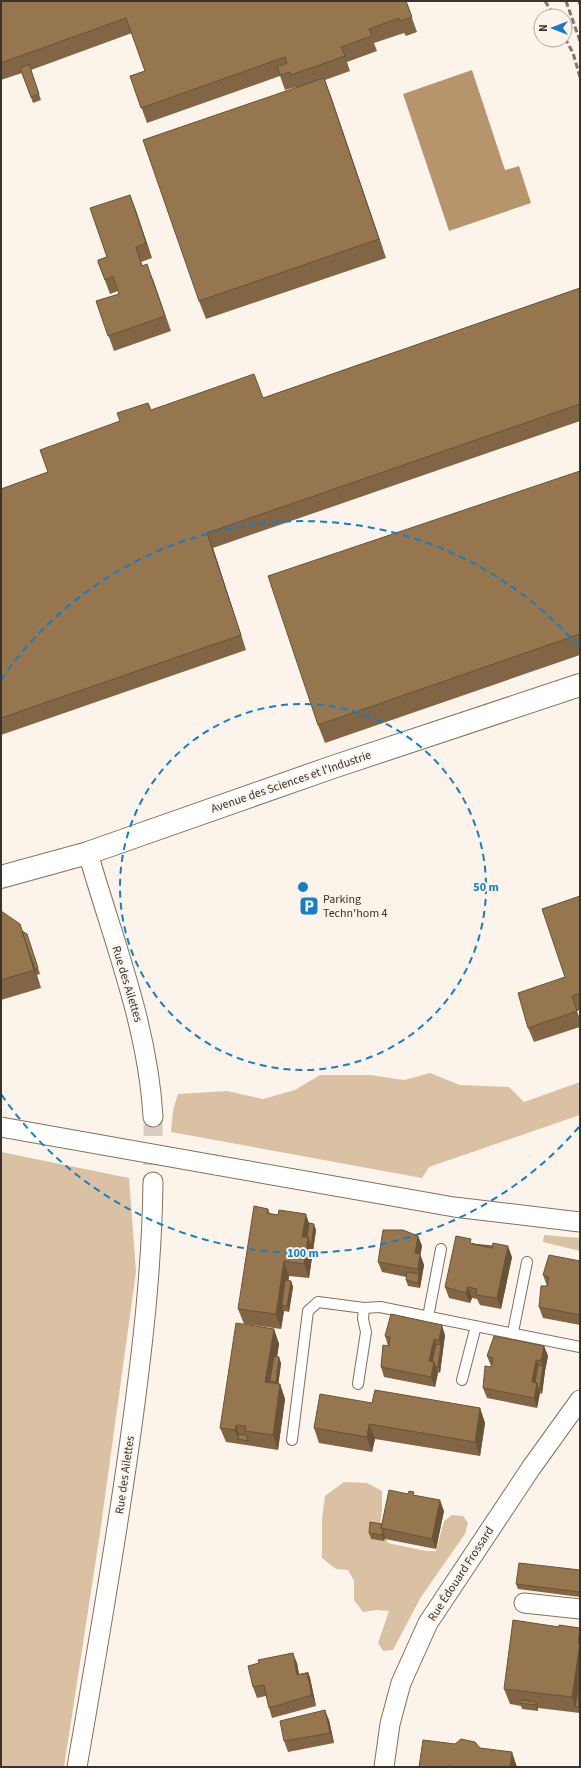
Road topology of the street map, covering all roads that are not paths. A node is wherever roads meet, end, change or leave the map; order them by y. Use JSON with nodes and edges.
{"nodes":[{"id":1,"x":580,"y":685,"type":"edge"},
{"id":2,"x":88,"y":853,"type":"junction"},
{"id":3,"x":1,"y":877,"type":"edge"},
{"id":4,"x":153,"y":1117,"type":"tunnel mouth"},
{"id":5,"x":1,"y":1128,"type":"edge"},
{"id":6,"x":153,"y":1182,"type":"tunnel mouth"},
{"id":7,"x":580,"y":1222,"type":"edge"},
{"id":8,"x":441,"y":1249,"type":"dead end"},
{"id":9,"x":527,"y":1262,"type":"dead end"},
{"id":10,"x":364,"y":1308,"type":"junction"},
{"id":11,"x":428,"y":1317,"type":"junction"},
{"id":12,"x":476,"y":1326,"type":"junction"},
{"id":13,"x":513,"y":1332,"type":"junction"},
{"id":14,"x":580,"y":1346,"type":"edge"},
{"id":15,"x":462,"y":1380,"type":"dead end"},
{"id":16,"x":358,"y":1384,"type":"dead end"},
{"id":17,"x":580,"y":1400,"type":"edge"},
{"id":18,"x":292,"y":1440,"type":"dead end"},
{"id":19,"x":524,"y":1603,"type":"dead end"},
{"id":20,"x":580,"y":1610,"type":"edge"},
{"id":21,"x":77,"y":1767,"type":"edge"},
{"id":22,"x":384,"y":1767,"type":"edge"}],
"edges":[{"from":1,"to":2,"type":"street","name":"Avenue des Sciences et l'Industrie"},
{"from":2,"to":3,"type":"street","name":"Avenue des Sciences et l'Industrie"},
{"from":2,"to":4,"type":"street","name":"Rue des Ailettes"},
{"from":5,"to":7,"type":"street","bridge":true},
{"from":6,"to":21,"type":"street","name":"Rue des Ailettes"},
{"from":8,"to":11,"type":"lane"},
{"from":9,"to":13,"type":"lane"},
{"from":10,"to":11,"type":"lane"},
{"from":10,"to":16,"type":"lane"},
{"from":10,"to":18,"type":"lane"},
{"from":11,"to":12,"type":"lane"},
{"from":12,"to":13,"type":"lane"},
{"from":12,"to":15,"type":"lane"},
{"from":13,"to":14,"type":"lane"},
{"from":17,"to":22,"type":"street","name":"Rue Édouard Frossard"},
{"from":19,"to":20,"type":"street"}]}
